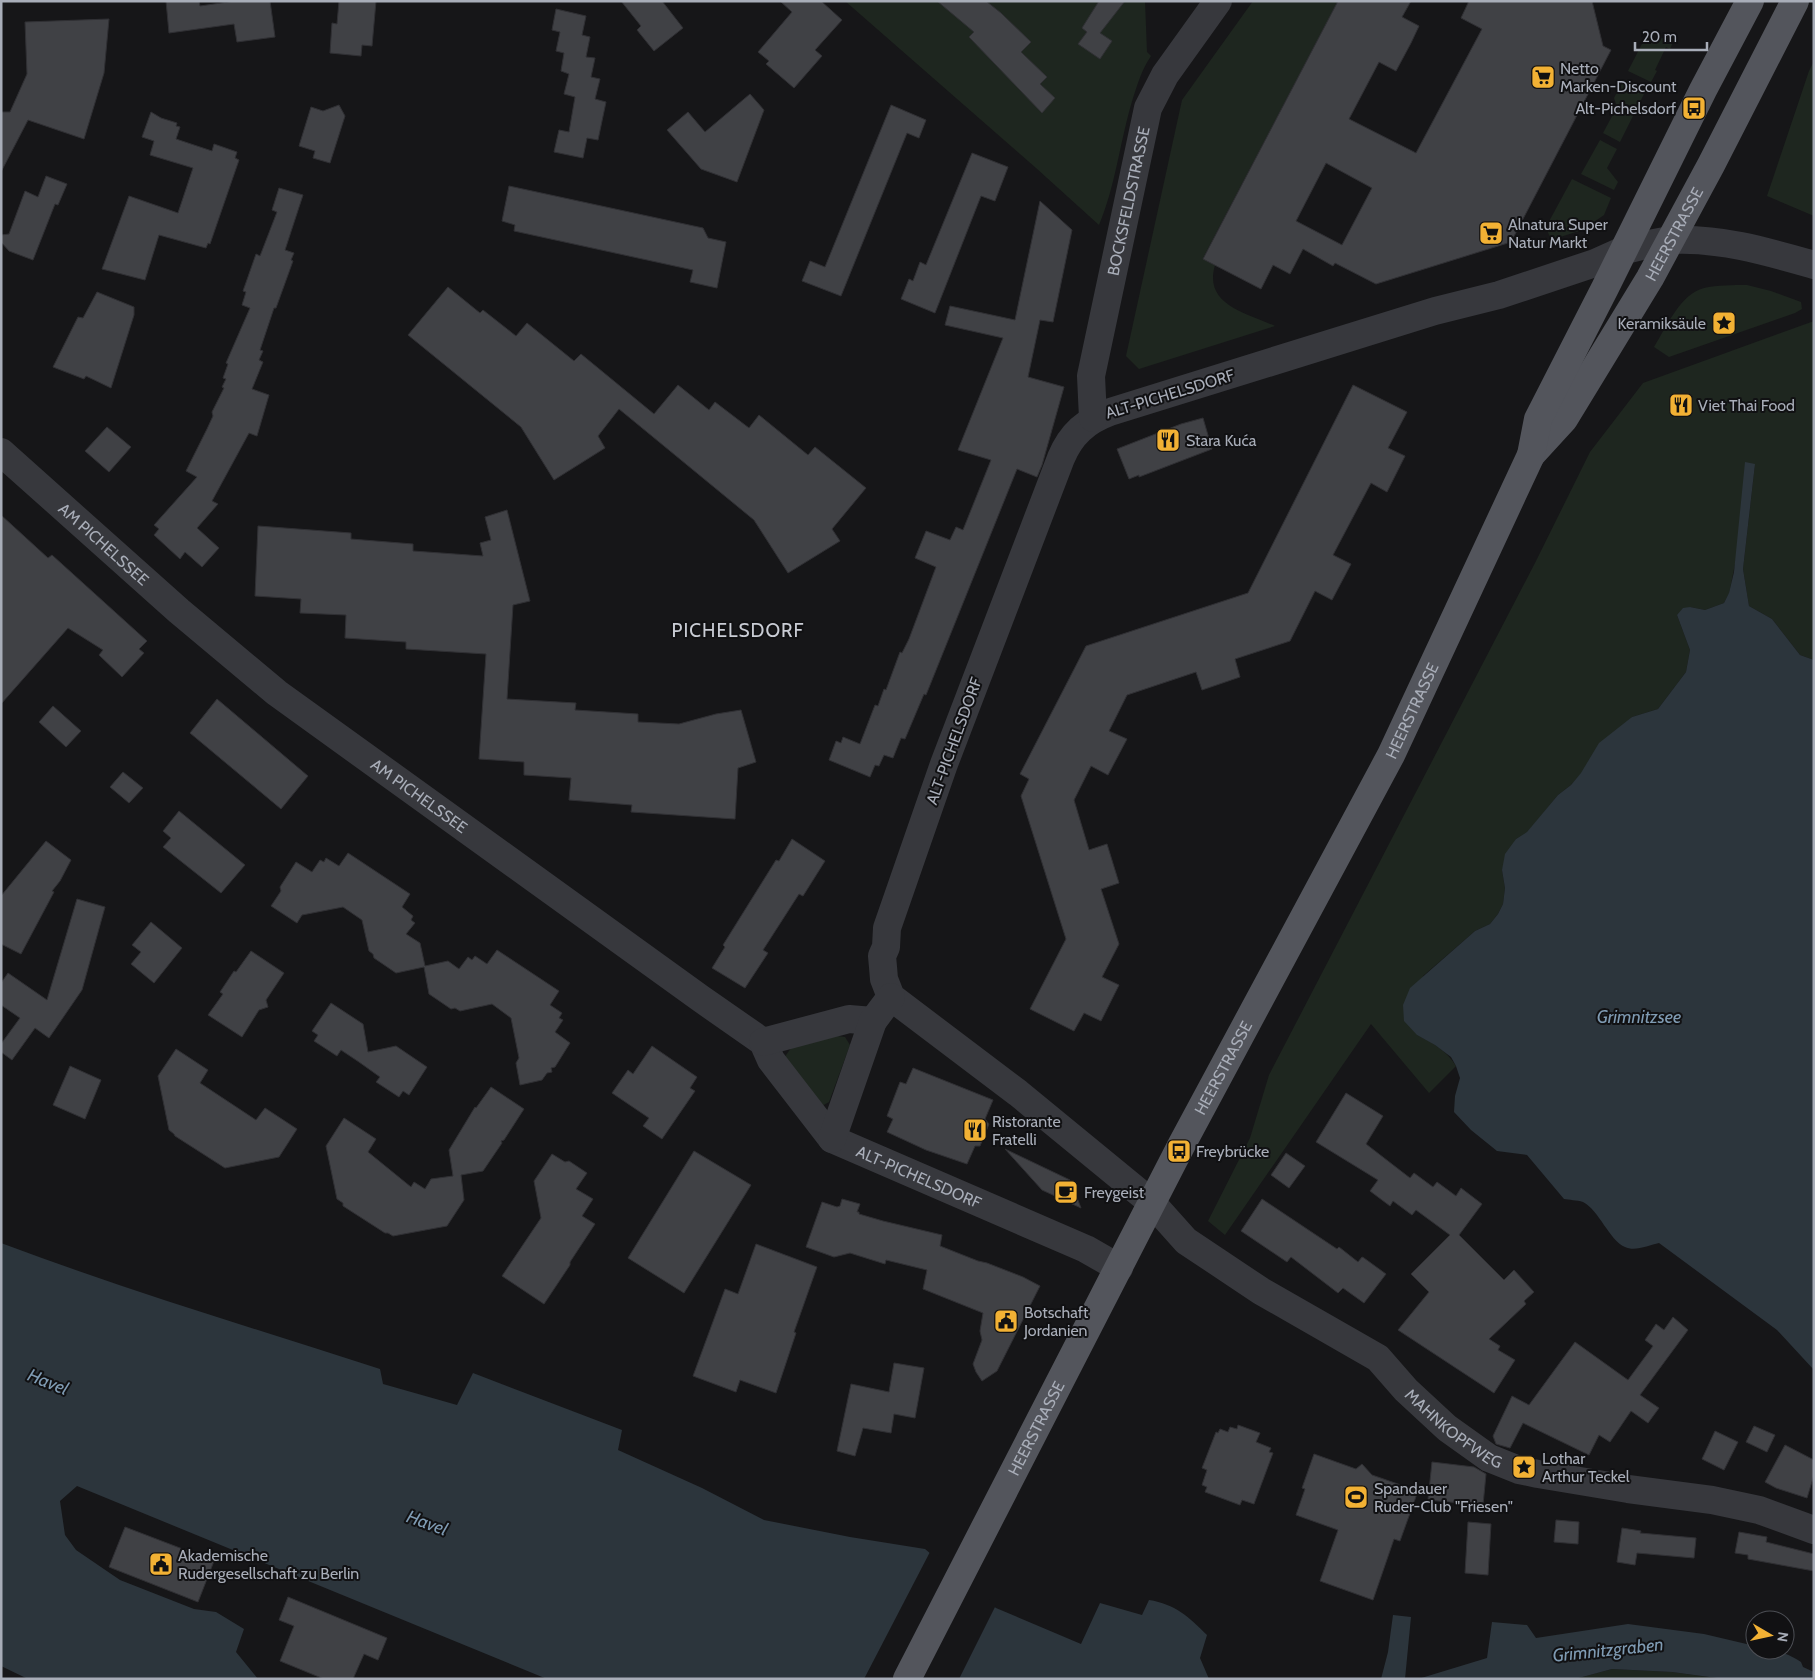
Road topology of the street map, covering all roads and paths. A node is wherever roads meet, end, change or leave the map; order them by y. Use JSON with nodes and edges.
{"nodes":[{"id":1,"x":1218,"y":1,"type":"edge"},
{"id":2,"x":1750,"y":1,"type":"edge"},
{"id":3,"x":1794,"y":1,"type":"edge"},
{"id":4,"x":1671,"y":240,"type":"junction"},
{"id":5,"x":1624,"y":250,"type":"junction"},
{"id":6,"x":1814,"y":265,"type":"edge"},
{"id":7,"x":1093,"y":418,"type":"junction"},
{"id":8,"x":1,"y":452,"type":"edge"},
{"id":9,"x":1531,"y":454,"type":"junction"},
{"id":10,"x":891,"y":998,"type":"junction"},
{"id":11,"x":873,"y":1021,"type":"junction"},
{"id":12,"x":763,"y":1042,"type":"junction"},
{"id":13,"x":832,"y":1139,"type":"junction"},
{"id":14,"x":1152,"y":1203,"type":"junction"},
{"id":15,"x":1119,"y":1268,"type":"junction"},
{"id":16,"x":1814,"y":1530,"type":"edge"},
{"id":17,"x":907,"y":1679,"type":"edge"}],
"edges":[{"from":1,"to":7,"type":"street","name":"BOCKSFELDSTRASSE"},
{"from":2,"to":5,"type":"main road","name":"HEERSTRASSE"},
{"from":3,"to":4,"type":"main road","name":"HEERSTRASSE"},
{"from":4,"to":5,"type":"street","name":"ALT-PICHELSDORF"},
{"from":4,"to":6,"type":"street","name":"ALT-PICHELSDORF"},
{"from":4,"to":9,"type":"main road","name":"HEERSTRASSE"},
{"from":5,"to":7,"type":"street","name":"ALT-PICHELSDORF"},
{"from":5,"to":9,"type":"main road","name":"HEERSTRASSE"},
{"from":7,"to":10,"type":"street","name":"ALT-PICHELSDORF"},
{"from":8,"to":12,"type":"street","name":"AM PICHELSSEE"},
{"from":9,"to":14,"type":"main road","name":"HEERSTRASSE"},
{"from":10,"to":11,"type":"street"},
{"from":10,"to":14,"type":"street"},
{"from":11,"to":12,"type":"street"},
{"from":11,"to":13,"type":"street"},
{"from":12,"to":13,"type":"street","name":"AM PICHELSSEE"},
{"from":13,"to":15,"type":"street","name":"ALT-PICHELSDORF"},
{"from":14,"to":15,"type":"main road","name":"HEERSTRASSE"},
{"from":14,"to":16,"type":"street","name":"MAHNKOPFWEG"},
{"from":15,"to":17,"type":"main road","name":"HEERSTRASSE"}]}
